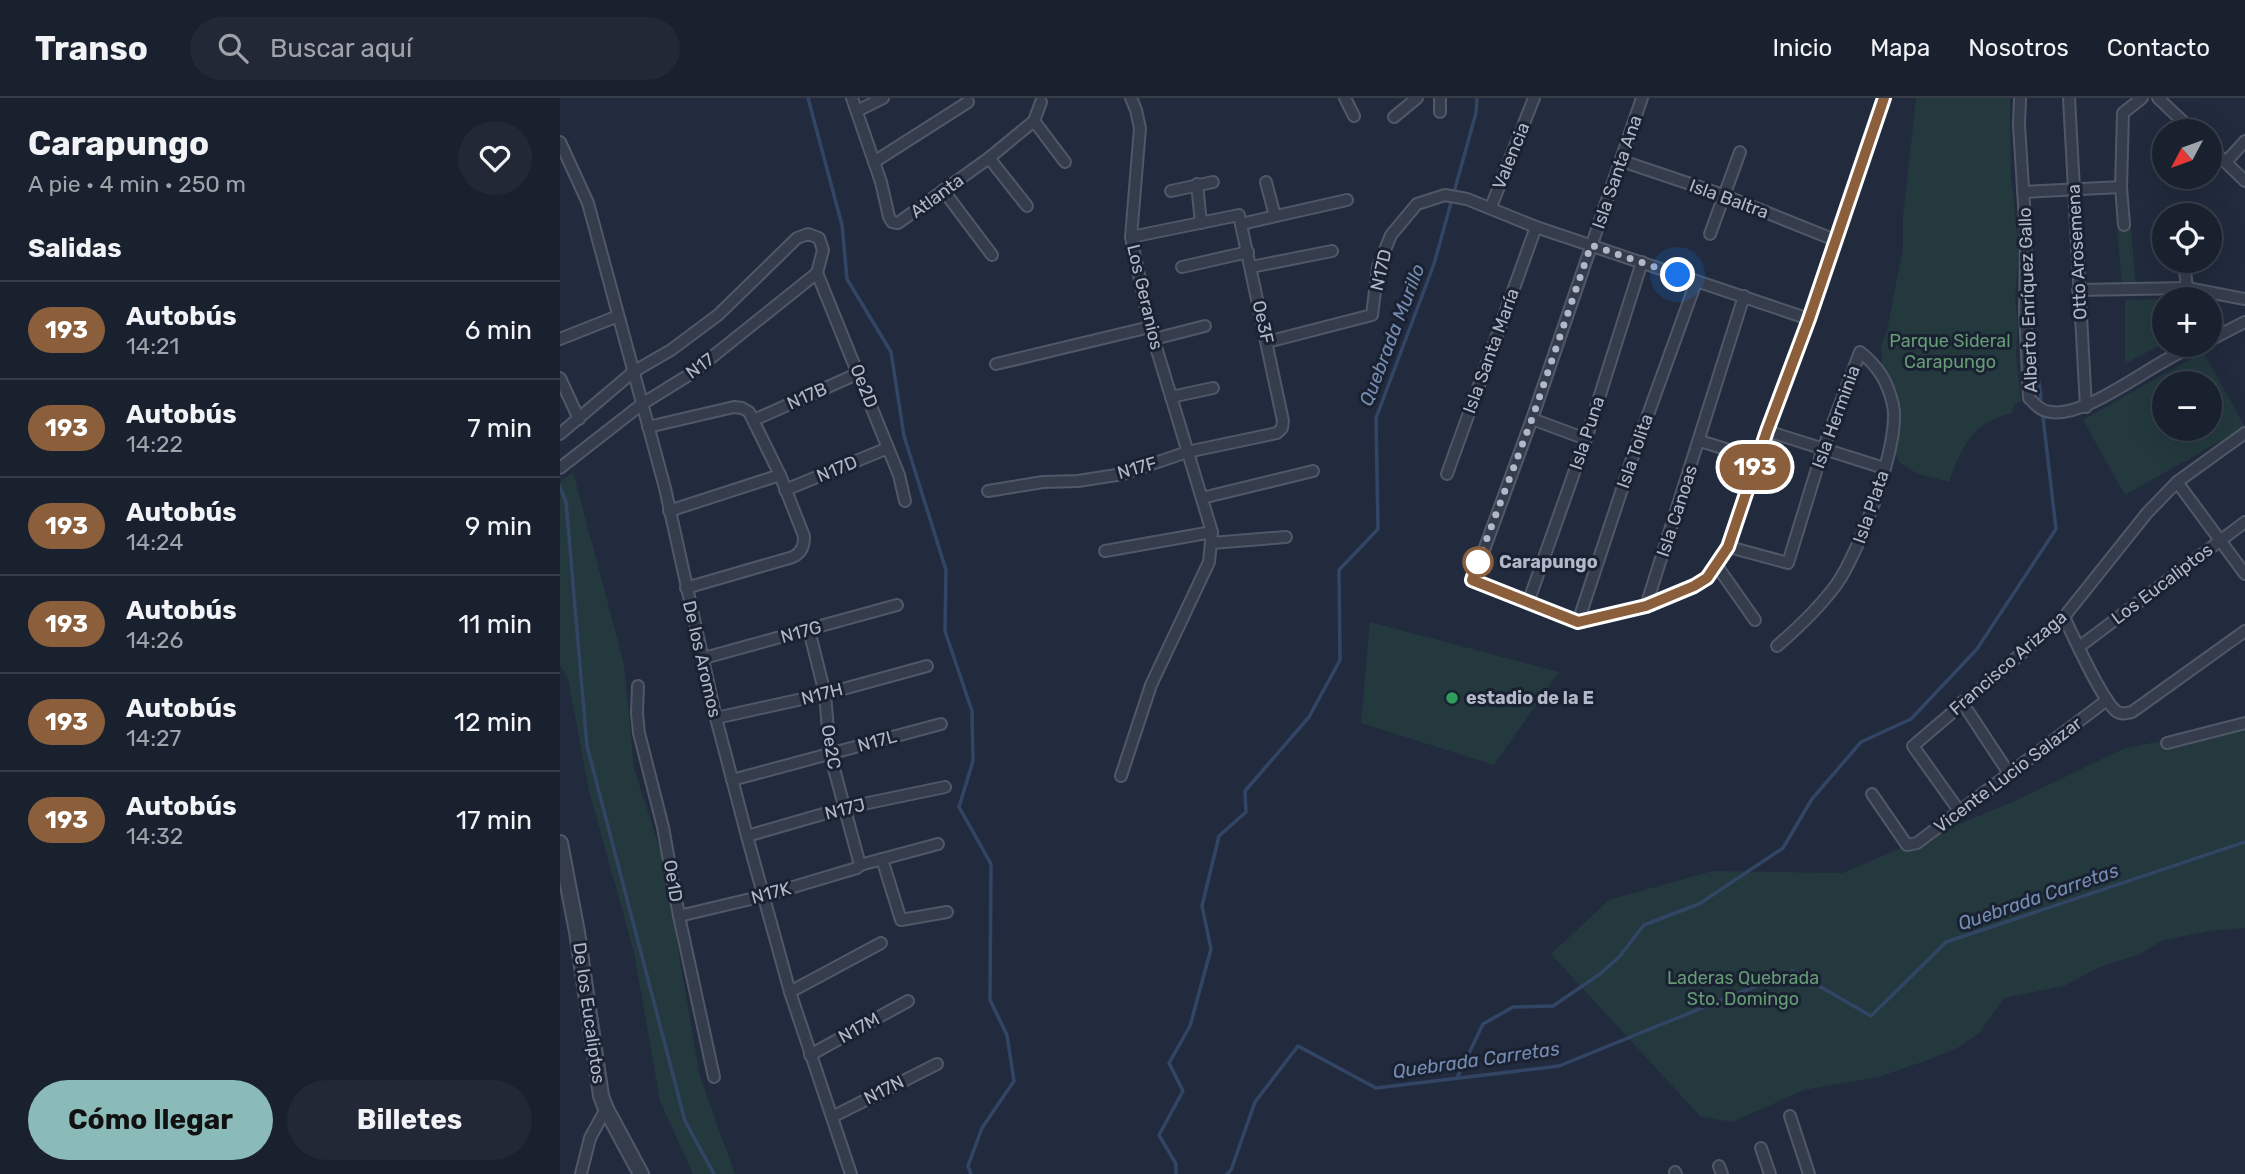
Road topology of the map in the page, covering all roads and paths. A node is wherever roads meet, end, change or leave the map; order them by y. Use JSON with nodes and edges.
{"nodes":[{"id":1,"x":852,"y":98,"type":"edge"},
{"id":2,"x":883,"y":98,"type":"edge"},
{"id":3,"x":1131,"y":98,"type":"edge"},
{"id":4,"x":1345,"y":98,"type":"edge"},
{"id":5,"x":1417,"y":98,"type":"edge"},
{"id":6,"x":1440,"y":98,"type":"edge"},
{"id":7,"x":1534,"y":98,"type":"edge"},
{"id":8,"x":1642,"y":98,"type":"edge"},
{"id":9,"x":2020,"y":98,"type":"edge"},
{"id":10,"x":2069,"y":98,"type":"edge"},
{"id":11,"x":2143,"y":98,"type":"edge"},
{"id":12,"x":2158,"y":98,"type":"edge"},
{"id":13,"x":1879,"y":99,"type":"edge"},
{"id":14,"x":968,"y":102,"type":"dead end"},
{"id":15,"x":1041,"y":102,"type":"dead end"},
{"id":16,"x":857,"y":111,"type":"junction"},
{"id":17,"x":1440,"y":112,"type":"dead end"},
{"id":18,"x":1354,"y":116,"type":"dead end"},
{"id":19,"x":1394,"y":117,"type":"dead end"},
{"id":20,"x":2180,"y":119,"type":"edge"},
{"id":21,"x":1034,"y":121,"type":"junction"},
{"id":22,"x":2245,"y":141,"type":"edge"},
{"id":23,"x":560,"y":142,"type":"edge"},
{"id":24,"x":1740,"y":152,"type":"dead end"},
{"id":25,"x":989,"y":158,"type":"junction"},
{"id":26,"x":2222,"y":158,"type":"edge"},
{"id":27,"x":1622,"y":161,"type":"junction"},
{"id":28,"x":874,"y":162,"type":"junction"},
{"id":29,"x":1065,"y":162,"type":"dead end"},
{"id":30,"x":2226,"y":162,"type":"junction"},
{"id":31,"x":1213,"y":181,"type":"dead end"},
{"id":32,"x":2245,"y":181,"type":"edge"},
{"id":33,"x":1266,"y":182,"type":"dead end"},
{"id":34,"x":1197,"y":184,"type":"junction"},
{"id":35,"x":2121,"y":187,"type":"junction"},
{"id":36,"x":943,"y":190,"type":"junction"},
{"id":37,"x":2073,"y":190,"type":"junction"},
{"id":38,"x":1171,"y":191,"type":"dead end"},
{"id":39,"x":2023,"y":192,"type":"junction"},
{"id":40,"x":1723,"y":195,"type":"junction"},
{"id":41,"x":1347,"y":200,"type":"dead end"},
{"id":42,"x":1027,"y":206,"type":"dead end"},
{"id":43,"x":1491,"y":207,"type":"junction"},
{"id":44,"x":1275,"y":216,"type":"junction"},
{"id":45,"x":1240,"y":220,"type":"junction"},
{"id":46,"x":1201,"y":223,"type":"junction"},
{"id":47,"x":2124,"y":225,"type":"dead end"},
{"id":48,"x":1536,"y":227,"type":"junction"},
{"id":49,"x":1710,"y":234,"type":"dead end"},
{"id":50,"x":1131,"y":237,"type":"junction"},
{"id":51,"x":1835,"y":240,"type":"junction"},
{"id":52,"x":1591,"y":245,"type":"junction"},
{"id":53,"x":1332,"y":251,"type":"dead end"},
{"id":54,"x":1248,"y":252,"type":"junction"},
{"id":55,"x":992,"y":255,"type":"dead end"},
{"id":56,"x":1642,"y":262,"type":"junction"},
{"id":57,"x":1182,"y":267,"type":"dead end"},
{"id":58,"x":1251,"y":267,"type":"junction"},
{"id":59,"x":817,"y":273,"type":"junction"},
{"id":60,"x":1696,"y":282,"type":"junction"},
{"id":61,"x":2152,"y":289,"type":"edge"},
{"id":62,"x":2078,"y":290,"type":"junction"},
{"id":63,"x":2222,"y":295,"type":"edge"},
{"id":64,"x":1744,"y":296,"type":"junction"},
{"id":65,"x":2245,"y":299,"type":"edge"},
{"id":66,"x":618,"y":316,"type":"junction"},
{"id":67,"x":1809,"y":319,"type":"junction"},
{"id":68,"x":2245,"y":322,"type":"edge"},
{"id":69,"x":1205,"y":326,"type":"dead end"},
{"id":70,"x":1150,"y":327,"type":"junction"},
{"id":71,"x":2222,"y":334,"type":"edge"},
{"id":72,"x":1154,"y":339,"type":"junction"},
{"id":73,"x":560,"y":340,"type":"edge"},
{"id":74,"x":1267,"y":342,"type":"junction"},
{"id":75,"x":1860,"y":352,"type":"joint"},
{"id":76,"x":2170,"y":357,"type":"edge"},
{"id":77,"x":996,"y":364,"type":"dead end"},
{"id":78,"x":634,"y":372,"type":"junction"},
{"id":79,"x":859,"y":373,"type":"junction"},
{"id":80,"x":560,"y":378,"type":"edge"},
{"id":81,"x":1213,"y":388,"type":"dead end"},
{"id":82,"x":1171,"y":397,"type":"junction"},
{"id":83,"x":642,"y":404,"type":"junction"},
{"id":84,"x":2086,"y":407,"type":"junction"},
{"id":85,"x":579,"y":419,"type":"junction"},
{"id":86,"x":1532,"y":419,"type":"junction"},
{"id":87,"x":754,"y":420,"type":"junction"},
{"id":88,"x":648,"y":427,"type":"junction"},
{"id":89,"x":1282,"y":428,"type":"joint"},
{"id":90,"x":1767,"y":431,"type":"junction"},
{"id":91,"x":2245,"y":433,"type":"edge"},
{"id":92,"x":560,"y":434,"type":"edge"},
{"id":93,"x":1586,"y":439,"type":"junction"},
{"id":94,"x":1700,"y":441,"type":"junction"},
{"id":95,"x":888,"y":448,"type":"junction"},
{"id":96,"x":1823,"y":449,"type":"junction"},
{"id":97,"x":1187,"y":452,"type":"junction"},
{"id":98,"x":1758,"y":459,"type":"junction"},
{"id":99,"x":560,"y":468,"type":"edge"},
{"id":100,"x":1884,"y":468,"type":"junction"},
{"id":101,"x":1313,"y":471,"type":"dead end"},
{"id":102,"x":1447,"y":474,"type":"dead end"},
{"id":103,"x":780,"y":475,"type":"junction"},
{"id":104,"x":2177,"y":482,"type":"junction"},
{"id":105,"x":785,"y":490,"type":"junction"},
{"id":106,"x":988,"y":491,"type":"dead end"},
{"id":107,"x":1202,"y":498,"type":"junction"},
{"id":108,"x":905,"y":501,"type":"dead end"},
{"id":109,"x":669,"y":510,"type":"junction"},
{"id":110,"x":2245,"y":522,"type":"edge"},
{"id":111,"x":1286,"y":537,"type":"dead end"},
{"id":112,"x":1212,"y":538,"type":"junction"},
{"id":113,"x":2220,"y":540,"type":"junction"},
{"id":114,"x":1728,"y":547,"type":"junction"},
{"id":115,"x":1105,"y":551,"type":"dead end"},
{"id":116,"x":1717,"y":566,"type":"junction"},
{"id":117,"x":2245,"y":574,"type":"edge"},
{"id":118,"x":686,"y":588,"type":"junction"},
{"id":119,"x":1528,"y":603,"type":"junction"},
{"id":120,"x":897,"y":605,"type":"dead end"},
{"id":121,"x":1646,"y":606,"type":"junction"},
{"id":122,"x":2064,"y":617,"type":"junction"},
{"id":123,"x":1755,"y":620,"type":"dead end"},
{"id":124,"x":1578,"y":622,"type":"junction"},
{"id":125,"x":809,"y":630,"type":"junction"},
{"id":126,"x":2245,"y":631,"type":"edge"},
{"id":127,"x":1777,"y":646,"type":"dead end"},
{"id":128,"x":2078,"y":647,"type":"junction"},
{"id":129,"x":704,"y":658,"type":"junction"},
{"id":130,"x":927,"y":666,"type":"dead end"},
{"id":131,"x":638,"y":686,"type":"dead end"},
{"id":132,"x":825,"y":694,"type":"junction"},
{"id":133,"x":2107,"y":700,"type":"junction"},
{"id":134,"x":1962,"y":702,"type":"junction"},
{"id":135,"x":716,"y":718,"type":"junction"},
{"id":136,"x":2245,"y":723,"type":"edge"},
{"id":137,"x":941,"y":724,"type":"dead end"},
{"id":138,"x":2167,"y":743,"type":"dead end"},
{"id":139,"x":830,"y":754,"type":"junction"},
{"id":140,"x":2010,"y":775,"type":"junction"},
{"id":141,"x":1121,"y":776,"type":"dead end"},
{"id":142,"x":732,"y":780,"type":"junction"},
{"id":143,"x":945,"y":787,"type":"dead end"},
{"id":144,"x":1872,"y":794,"type":"dead end"},
{"id":145,"x":844,"y":808,"type":"junction"},
{"id":146,"x":1960,"y":812,"type":"junction"},
{"id":147,"x":747,"y":836,"type":"junction"},
{"id":148,"x":560,"y":843,"type":"edge"},
{"id":149,"x":938,"y":844,"type":"dead end"},
{"id":150,"x":882,"y":859,"type":"junction"},
{"id":151,"x":860,"y":864,"type":"junction"},
{"id":152,"x":763,"y":896,"type":"junction"},
{"id":153,"x":947,"y":912,"type":"dead end"},
{"id":154,"x":679,"y":916,"type":"junction"},
{"id":155,"x":881,"y":943,"type":"dead end"},
{"id":156,"x":790,"y":992,"type":"junction"},
{"id":157,"x":908,"y":1001,"type":"dead end"},
{"id":158,"x":810,"y":1055,"type":"junction"},
{"id":159,"x":937,"y":1064,"type":"dead end"},
{"id":160,"x":714,"y":1077,"type":"dead end"},
{"id":161,"x":606,"y":1109,"type":"junction"},
{"id":162,"x":1790,"y":1116,"type":"dead end"},
{"id":163,"x":832,"y":1117,"type":"junction"},
{"id":164,"x":1761,"y":1148,"type":"dead end"},
{"id":165,"x":581,"y":1174,"type":"edge"},
{"id":166,"x":641,"y":1174,"type":"edge"},
{"id":167,"x":851,"y":1174,"type":"edge"},
{"id":168,"x":1770,"y":1174,"type":"edge"},
{"id":169,"x":1809,"y":1174,"type":"edge"}],
"edges":[{"from":1,"to":16,"type":"street","name":"Atlanta"},
{"from":2,"to":16,"type":"street"},
{"from":3,"to":50,"type":"street","name":"Los Geranios"},
{"from":4,"to":18,"type":"street"},
{"from":5,"to":19,"type":"street"},
{"from":6,"to":17,"type":"street"},
{"from":7,"to":43,"type":"street","name":"Valencia"},
{"from":8,"to":27,"type":"street","name":"Isla Santa Ana"},
{"from":9,"to":39,"type":"street","name":"Alberto Enríquez Gallo"},
{"from":10,"to":37,"type":"street","name":"Otto Arosemena"},
{"from":11,"to":35,"type":"street"},
{"from":12,"to":20,"type":"street"},
{"from":13,"to":51,"type":"street"},
{"from":14,"to":28,"type":"street"},
{"from":15,"to":21,"type":"street"},
{"from":16,"to":28,"type":"street","name":"Atlanta"},
{"from":21,"to":25,"type":"street","name":"Atlanta"},
{"from":21,"to":29,"type":"street"},
{"from":22,"to":30,"type":"street"},
{"from":23,"to":66,"type":"street","name":"De los Aromos"},
{"from":24,"to":40,"type":"street"},
{"from":25,"to":36,"type":"street","name":"Atlanta"},
{"from":25,"to":42,"type":"street"},
{"from":26,"to":30,"type":"street"},
{"from":27,"to":40,"type":"street","name":"Isla Baltra"},
{"from":27,"to":52,"type":"street","name":"Isla Santa Ana"},
{"from":28,"to":36,"type":"street","name":"Atlanta"},
{"from":30,"to":32,"type":"street"},
{"from":31,"to":34,"type":"street"},
{"from":33,"to":44,"type":"street"},
{"from":34,"to":38,"type":"street"},
{"from":34,"to":46,"type":"street"},
{"from":35,"to":37,"type":"street"},
{"from":35,"to":47,"type":"street"},
{"from":36,"to":55,"type":"street"},
{"from":37,"to":39,"type":"street"},
{"from":37,"to":62,"type":"street","name":"Otto Arosemena"},
{"from":39,"to":84,"type":"street","name":"Alberto Enríquez Gallo"},
{"from":40,"to":49,"type":"street"},
{"from":40,"to":51,"type":"street","name":"Isla Baltra"},
{"from":41,"to":44,"type":"street"},
{"from":43,"to":48,"type":"street","name":"Valencia"},
{"from":43,"to":74,"type":"street","name":"N17D"},
{"from":44,"to":45,"type":"street"},
{"from":45,"to":46,"type":"street"},
{"from":45,"to":54,"type":"street","name":"Oe3F"},
{"from":46,"to":50,"type":"street"},
{"from":48,"to":52,"type":"street","name":"Valencia"},
{"from":48,"to":102,"type":"street","name":"Isla Santa María"},
{"from":50,"to":70,"type":"street","name":"Los Geranios"},
{"from":51,"to":67,"type":"street"},
{"from":52,"to":56,"type":"street","name":"Valencia"},
{"from":52,"to":86,"type":"street","name":"Isla Santa Ana"},
{"from":53,"to":58,"type":"street"},
{"from":54,"to":57,"type":"street"},
{"from":54,"to":58,"type":"street","name":"Oe3F"},
{"from":56,"to":60,"type":"street","name":"Valencia"},
{"from":56,"to":93,"type":"street","name":"Isla Puna"},
{"from":58,"to":74,"type":"street","name":"Oe3F"},
{"from":59,"to":78,"type":"street"},
{"from":59,"to":79,"type":"street","name":"Oe2D"},
{"from":59,"to":83,"type":"street","name":"N17"},
{"from":60,"to":64,"type":"street","name":"Valencia"},
{"from":60,"to":124,"type":"street","name":"Isla Tolita"},
{"from":61,"to":62,"type":"street"},
{"from":62,"to":84,"type":"street","name":"Otto Arosemena"},
{"from":63,"to":65,"type":"street"},
{"from":64,"to":67,"type":"street","name":"Valencia"},
{"from":64,"to":94,"type":"street","name":"Isla Canoas"},
{"from":66,"to":73,"type":"street"},
{"from":66,"to":78,"type":"street","name":"De los Aromos"},
{"from":67,"to":90,"type":"street"},
{"from":68,"to":71,"type":"street"},
{"from":69,"to":72,"type":"street"},
{"from":70,"to":72,"type":"street","name":"Los Geranios"},
{"from":70,"to":77,"type":"street"},
{"from":72,"to":82,"type":"street","name":"Los Geranios"},
{"from":74,"to":89,"type":"street","name":"Oe3F"},
{"from":75,"to":96,"type":"street","name":"Isla Herminia"},
{"from":75,"to":100,"type":"street","name":"Isla Plata"},
{"from":76,"to":84,"type":"street","name":"Alberto Enríquez Gallo"},
{"from":78,"to":83,"type":"street","name":"De los Aromos"},
{"from":78,"to":85,"type":"street"},
{"from":79,"to":87,"type":"street","name":"N17B"},
{"from":79,"to":95,"type":"street","name":"Oe2D"},
{"from":80,"to":85,"type":"street"},
{"from":81,"to":82,"type":"street"},
{"from":82,"to":97,"type":"street","name":"Los Geranios"},
{"from":83,"to":88,"type":"street","name":"De los Aromos"},
{"from":83,"to":99,"type":"street","name":"N17"},
{"from":85,"to":92,"type":"street"},
{"from":86,"to":93,"type":"street"},
{"from":86,"to":119,"type":"street","name":"Isla Santa Ana"},
{"from":87,"to":88,"type":"street"},
{"from":87,"to":103,"type":"street"},
{"from":88,"to":109,"type":"street","name":"De los Aromos"},
{"from":89,"to":97,"type":"street","name":"N17F"},
{"from":90,"to":96,"type":"street"},
{"from":90,"to":98,"type":"street"},
{"from":91,"to":104,"type":"street","name":"Francisco Arizaga"},
{"from":93,"to":119,"type":"street","name":"Isla Puna"},
{"from":94,"to":98,"type":"street"},
{"from":94,"to":121,"type":"street","name":"Isla Canoas"},
{"from":95,"to":105,"type":"street","name":"N17D"},
{"from":95,"to":108,"type":"street","name":"Oe2D"},
{"from":96,"to":100,"type":"street"},
{"from":96,"to":114,"type":"street","name":"Isla Herminia"},
{"from":97,"to":106,"type":"street","name":"N17F"},
{"from":97,"to":107,"type":"street","name":"Los Geranios"},
{"from":98,"to":114,"type":"street"},
{"from":100,"to":127,"type":"street","name":"Isla Plata"},
{"from":101,"to":107,"type":"street"},
{"from":103,"to":105,"type":"street"},
{"from":103,"to":109,"type":"street"},
{"from":104,"to":113,"type":"street"},
{"from":104,"to":122,"type":"street","name":"Francisco Arizaga"},
{"from":105,"to":118,"type":"street"},
{"from":107,"to":112,"type":"street","name":"Los Geranios"},
{"from":109,"to":118,"type":"street","name":"De los Aromos"},
{"from":110,"to":113,"type":"street","name":"Los Eucaliptos"},
{"from":111,"to":112,"type":"street"},
{"from":112,"to":115,"type":"street"},
{"from":112,"to":141,"type":"street"},
{"from":113,"to":117,"type":"street"},
{"from":113,"to":128,"type":"street","name":"Los Eucaliptos"},
{"from":114,"to":116,"type":"street"},
{"from":116,"to":121,"type":"street"},
{"from":116,"to":123,"type":"street"},
{"from":118,"to":129,"type":"street","name":"De los Aromos"},
{"from":119,"to":124,"type":"street"},
{"from":120,"to":125,"type":"street","name":"N17G"},
{"from":121,"to":124,"type":"street"},
{"from":122,"to":128,"type":"street"},
{"from":122,"to":134,"type":"street","name":"Francisco Arizaga"},
{"from":125,"to":129,"type":"street","name":"N17G"},
{"from":125,"to":132,"type":"street","name":"Oe2C"},
{"from":126,"to":133,"type":"street"},
{"from":128,"to":133,"type":"street"},
{"from":129,"to":135,"type":"street","name":"De los Aromos"},
{"from":130,"to":132,"type":"street","name":"N17H"},
{"from":131,"to":154,"type":"street","name":"Oe1D"},
{"from":132,"to":135,"type":"street","name":"N17H"},
{"from":132,"to":139,"type":"street","name":"Oe2C"},
{"from":133,"to":140,"type":"street","name":"Vicente Lucio Salazar"},
{"from":134,"to":140,"type":"street"},
{"from":134,"to":146,"type":"street","name":"Francisco Arizaga"},
{"from":135,"to":142,"type":"street","name":"De los Aromos"},
{"from":136,"to":138,"type":"street"},
{"from":137,"to":139,"type":"street","name":"N17L"},
{"from":139,"to":142,"type":"street","name":"N17L"},
{"from":139,"to":145,"type":"street","name":"Oe2C"},
{"from":140,"to":146,"type":"street","name":"Vicente Lucio Salazar"},
{"from":142,"to":147,"type":"street","name":"De los Aromos"},
{"from":143,"to":145,"type":"street","name":"N17J"},
{"from":144,"to":146,"type":"street","name":"Vicente Lucio Salazar"},
{"from":145,"to":147,"type":"street","name":"N17J"},
{"from":145,"to":151,"type":"street","name":"Oe2C"},
{"from":147,"to":152,"type":"street","name":"De los Aromos"},
{"from":148,"to":161,"type":"street","name":"De los Eucaliptos"},
{"from":149,"to":150,"type":"street","name":"N17K"},
{"from":150,"to":151,"type":"street","name":"N17K"},
{"from":150,"to":153,"type":"street"},
{"from":151,"to":152,"type":"street","name":"N17K"},
{"from":152,"to":154,"type":"street","name":"N17K"},
{"from":152,"to":156,"type":"street","name":"De los Aromos"},
{"from":154,"to":160,"type":"street","name":"Oe1D"},
{"from":155,"to":156,"type":"street"},
{"from":156,"to":158,"type":"street","name":"De los Aromos"},
{"from":157,"to":158,"type":"street","name":"N17M"},
{"from":158,"to":163,"type":"street","name":"De los Aromos"},
{"from":159,"to":163,"type":"street","name":"N17N"},
{"from":161,"to":165,"type":"street"},
{"from":161,"to":166,"type":"street","name":"De los Eucaliptos"},
{"from":162,"to":169,"type":"street"},
{"from":163,"to":167,"type":"street","name":"De los Aromos"},
{"from":164,"to":168,"type":"street"}]}
